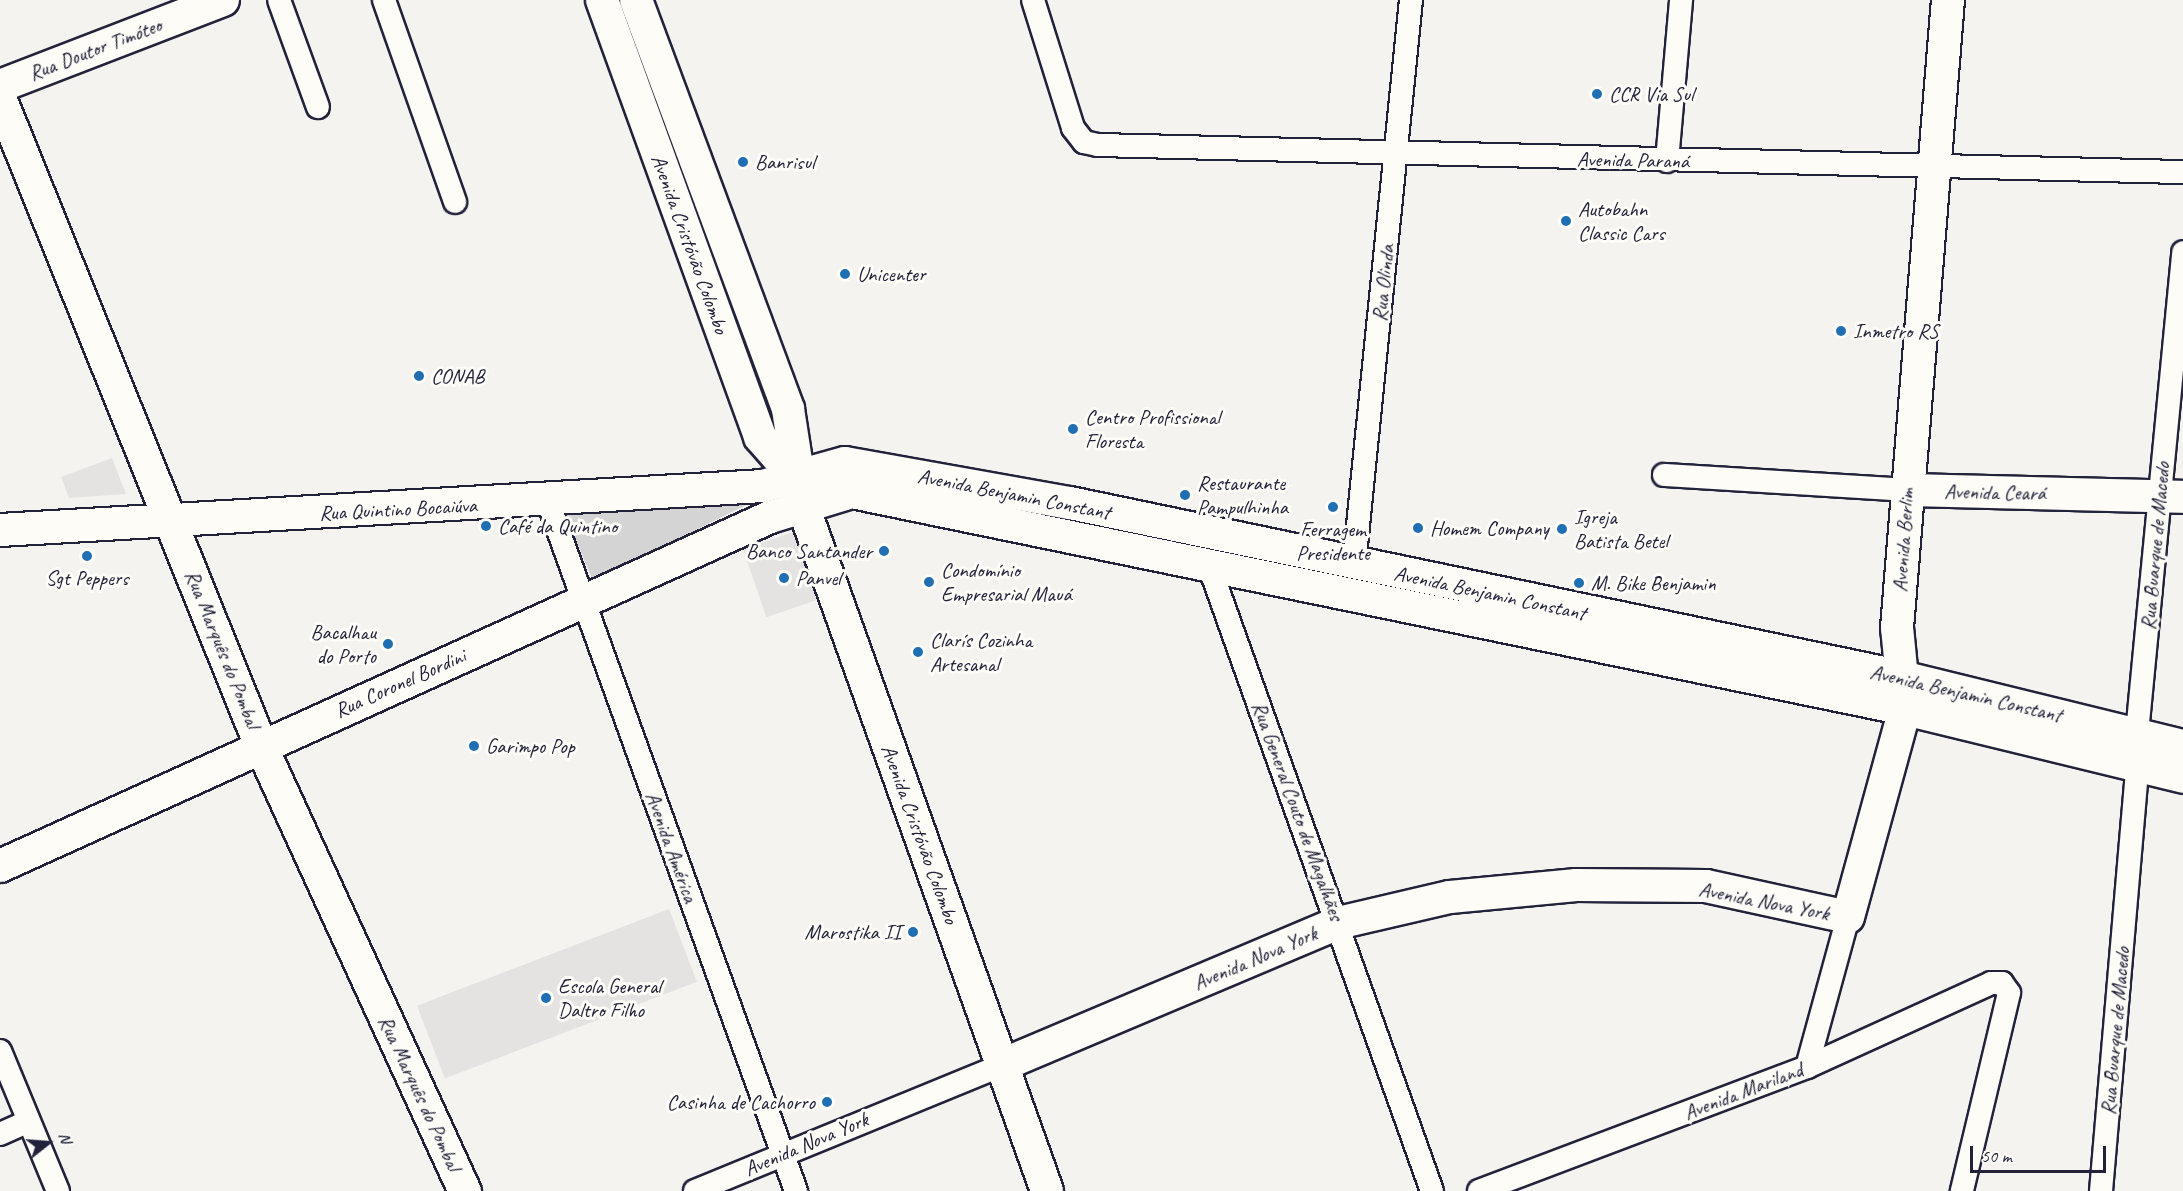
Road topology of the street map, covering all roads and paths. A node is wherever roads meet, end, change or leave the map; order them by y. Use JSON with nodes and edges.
{"nodes":[{"id":1,"x":223,"y":0,"type":"edge"},
{"id":2,"x":279,"y":0,"type":"edge"},
{"id":3,"x":384,"y":0,"type":"edge"},
{"id":4,"x":602,"y":0,"type":"edge"},
{"id":5,"x":636,"y":0,"type":"edge"},
{"id":6,"x":1033,"y":0,"type":"edge"},
{"id":7,"x":1411,"y":0,"type":"edge"},
{"id":8,"x":1681,"y":0,"type":"edge"},
{"id":9,"x":1948,"y":0,"type":"edge"},
{"id":10,"x":0,"y":86,"type":"edge"},
{"id":11,"x":0,"y":98,"type":"edge"},
{"id":12,"x":318,"y":107,"type":"dead end"},
{"id":13,"x":1395,"y":156,"type":"junction"},
{"id":14,"x":1667,"y":161,"type":"junction"},
{"id":15,"x":1933,"y":166,"type":"junction"},
{"id":16,"x":2183,"y":171,"type":"edge"},
{"id":17,"x":455,"y":202,"type":"dead end"},
{"id":18,"x":2183,"y":252,"type":"edge"},
{"id":19,"x":1664,"y":475,"type":"dead end"},
{"id":20,"x":1906,"y":490,"type":"junction"},
{"id":21,"x":799,"y":492,"type":"junction"},
{"id":22,"x":2171,"y":497,"type":"edge"},
{"id":23,"x":548,"y":502,"type":"junction"},
{"id":24,"x":171,"y":519,"type":"junction"},
{"id":25,"x":0,"y":530,"type":"edge"},
{"id":26,"x":1354,"y":566,"type":"junction"},
{"id":27,"x":1210,"y":568,"type":"junction"},
{"id":28,"x":584,"y":601,"type":"junction"},
{"id":29,"x":1898,"y":676,"type":"junction"},
{"id":30,"x":1905,"y":709,"type":"junction"},
{"id":31,"x":261,"y":746,"type":"junction"},
{"id":32,"x":2183,"y":746,"type":"edge"},
{"id":33,"x":2137,"y":748,"type":"junction"},
{"id":34,"x":2183,"y":777,"type":"edge"},
{"id":35,"x":0,"y":866,"type":"edge"},
{"id":36,"x":1848,"y":917,"type":"junction"},
{"id":37,"x":1338,"y":923,"type":"junction"},
{"id":38,"x":0,"y":1051,"type":"edge"},
{"id":39,"x":1002,"y":1065,"type":"junction"},
{"id":40,"x":1807,"y":1067,"type":"junction"},
{"id":41,"x":27,"y":1122,"type":"junction"},
{"id":42,"x":0,"y":1134,"type":"edge"},
{"id":43,"x":783,"y":1153,"type":"junction"},
{"id":44,"x":58,"y":1191,"type":"edge"},
{"id":45,"x":465,"y":1191,"type":"edge"},
{"id":46,"x":694,"y":1191,"type":"edge"},
{"id":47,"x":796,"y":1191,"type":"edge"},
{"id":48,"x":1047,"y":1191,"type":"edge"},
{"id":49,"x":1432,"y":1191,"type":"edge"},
{"id":50,"x":1479,"y":1191,"type":"edge"},
{"id":51,"x":1962,"y":1191,"type":"edge"},
{"id":52,"x":2101,"y":1191,"type":"edge"}],
"edges":[{"from":1,"to":10,"type":"street","name":"Rua Doutor Timóteo"},
{"from":2,"to":12,"type":"street"},
{"from":3,"to":17,"type":"street"},
{"from":4,"to":21,"type":"street","name":"Avenida Cristóvão Colombo"},
{"from":5,"to":21,"type":"street","name":"Avenida Cristóvão Colombo"},
{"from":6,"to":13,"type":"street","name":"Avenida Paraná"},
{"from":7,"to":13,"type":"street","name":"Rua Olinda"},
{"from":8,"to":14,"type":"street"},
{"from":9,"to":15,"type":"street","name":"Avenida Berlim"},
{"from":11,"to":24,"type":"street","name":"Rua Marquês do Pombal"},
{"from":13,"to":14,"type":"street","name":"Avenida Paraná"},
{"from":13,"to":26,"type":"street","name":"Rua Olinda"},
{"from":14,"to":15,"type":"street","name":"Avenida Paraná"},
{"from":15,"to":16,"type":"street","name":"Avenida Paraná"},
{"from":15,"to":20,"type":"street","name":"Avenida Berlim"},
{"from":18,"to":22,"type":"street","name":"Rua Buarque de Macedo"},
{"from":19,"to":20,"type":"street","name":"Avenida Ceará"},
{"from":20,"to":22,"type":"street","name":"Avenida Ceará"},
{"from":20,"to":29,"type":"street","name":"Avenida Berlim"},
{"from":21,"to":23,"type":"street","name":"Rua Quintino Bocaiúva"},
{"from":21,"to":26,"type":"street","name":"Avenida Benjamin Constant"},
{"from":21,"to":27,"type":"street","name":"Avenida Benjamin Constant"},
{"from":21,"to":28,"type":"street","name":"Rua Coronel Bordini"},
{"from":21,"to":39,"type":"street","name":"Avenida Cristóvão Colombo"},
{"from":22,"to":33,"type":"street","name":"Rua Buarque de Macedo"},
{"from":23,"to":24,"type":"street","name":"Rua Quintino Bocaiúva"},
{"from":23,"to":28,"type":"street","name":"Avenida América"},
{"from":24,"to":25,"type":"street","name":"Rua Quintino Bocaiúva"},
{"from":24,"to":31,"type":"street","name":"Rua Marquês do Pombal"},
{"from":26,"to":29,"type":"street","name":"Avenida Benjamin Constant"},
{"from":27,"to":30,"type":"street","name":"Avenida Benjamin Constant"},
{"from":27,"to":37,"type":"street","name":"Rua General Couto de Magalhães"},
{"from":28,"to":31,"type":"street","name":"Rua Coronel Bordini"},
{"from":28,"to":43,"type":"street","name":"Avenida América"},
{"from":29,"to":30,"type":"street","name":"Avenida Berlim"},
{"from":29,"to":33,"type":"street","name":"Avenida Benjamin Constant"},
{"from":30,"to":33,"type":"street","name":"Avenida Benjamin Constant"},
{"from":30,"to":36,"type":"street","name":"Avenida Berlim"},
{"from":31,"to":35,"type":"street","name":"Rua Coronel Bordini"},
{"from":31,"to":45,"type":"street","name":"Rua Marquês do Pombal"},
{"from":32,"to":33,"type":"street","name":"Avenida Benjamin Constant"},
{"from":33,"to":34,"type":"street","name":"Avenida Benjamin Constant"},
{"from":33,"to":52,"type":"street","name":"Rua Buarque de Macedo"},
{"from":36,"to":37,"type":"street","name":"Avenida Nova York"},
{"from":36,"to":40,"type":"street","name":"Avenida Berlim"},
{"from":37,"to":39,"type":"street","name":"Avenida Nova York"},
{"from":37,"to":49,"type":"street","name":"Rua General Couto de Magalhães"},
{"from":38,"to":41,"type":"street"},
{"from":39,"to":43,"type":"street","name":"Avenida Nova York"},
{"from":39,"to":48,"type":"street","name":"Avenida Cristóvão Colombo"},
{"from":40,"to":50,"type":"street","name":"Avenida Mariland"},
{"from":40,"to":51,"type":"street","name":"Avenida Mariland"},
{"from":41,"to":42,"type":"street"},
{"from":41,"to":44,"type":"street"},
{"from":43,"to":46,"type":"street","name":"Avenida Nova York"},
{"from":43,"to":47,"type":"street","name":"Avenida América"}]}
